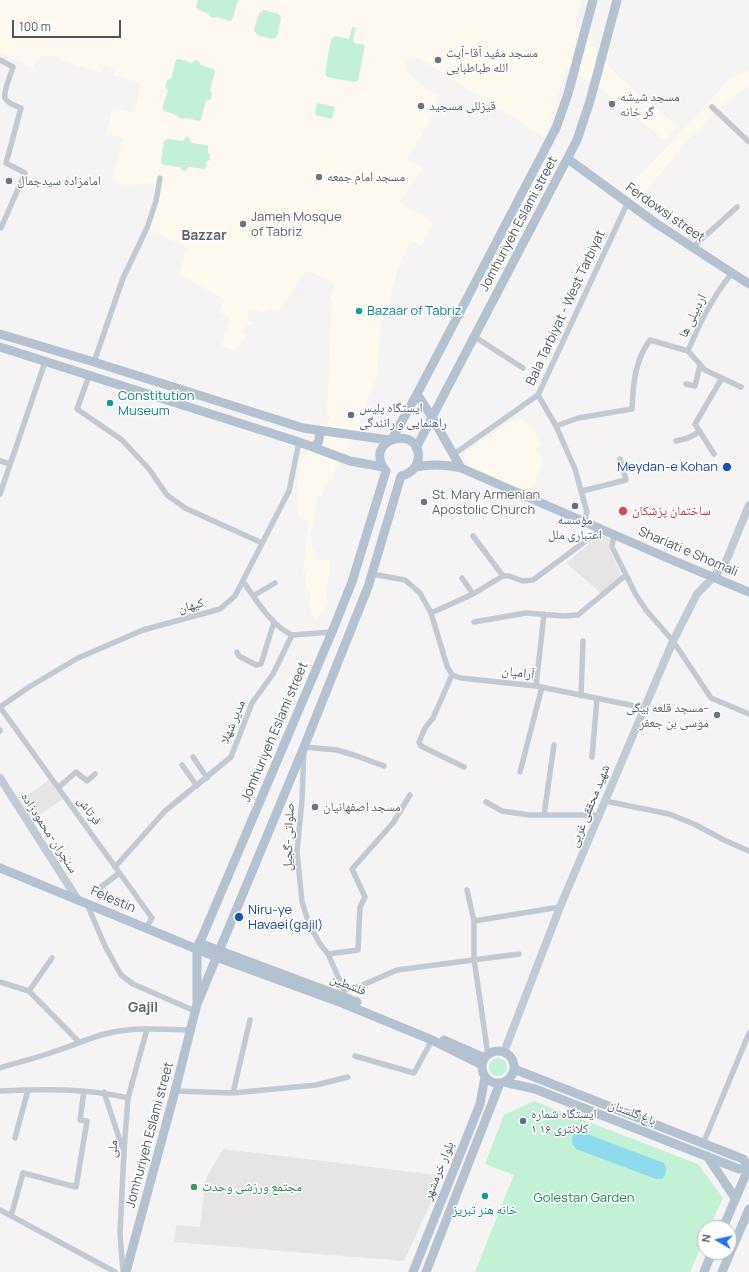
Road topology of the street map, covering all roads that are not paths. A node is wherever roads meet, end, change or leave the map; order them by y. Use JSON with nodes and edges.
{"nodes":[{"id":1,"x":593,"y":0,"type":"edge"},
{"id":2,"x":617,"y":0,"type":"edge"},
{"id":3,"x":0,"y":60,"type":"edge"},
{"id":4,"x":712,"y":107,"type":"dead end"},
{"id":5,"x":749,"y":142,"type":"edge"},
{"id":6,"x":568,"y":159,"type":"junction"},
{"id":7,"x":3,"y":162,"type":"edge"},
{"id":8,"x":160,"y":178,"type":"dead end"},
{"id":9,"x":627,"y":204,"type":"junction"},
{"id":10,"x":737,"y":207,"type":"dead end"},
{"id":11,"x":0,"y":228,"type":"edge"},
{"id":12,"x":692,"y":248,"type":"junction"},
{"id":13,"x":732,"y":274,"type":"junction"},
{"id":14,"x":749,"y":284,"type":"edge"},
{"id":15,"x":0,"y":334,"type":"edge"},
{"id":16,"x":474,"y":337,"type":"junction"},
{"id":17,"x":0,"y":347,"type":"edge"},
{"id":18,"x":688,"y":351,"type":"junction"},
{"id":19,"x":45,"y":362,"type":"junction"},
{"id":20,"x":94,"y":362,"type":"junction"},
{"id":21,"x":700,"y":365,"type":"junction"},
{"id":22,"x":523,"y":368,"type":"dead end"},
{"id":23,"x":89,"y":376,"type":"junction"},
{"id":24,"x":722,"y":378,"type":"junction"},
{"id":25,"x":686,"y":384,"type":"dead end"},
{"id":26,"x":740,"y":387,"type":"dead end"},
{"id":27,"x":417,"y":394,"type":"junction"},
{"id":28,"x":538,"y":395,"type":"junction"},
{"id":29,"x":432,"y":417,"type":"junction"},
{"id":30,"x":556,"y":426,"type":"junction"},
{"id":31,"x":319,"y":430,"type":"junction"},
{"id":32,"x":699,"y":432,"type":"junction"},
{"id":33,"x":390,"y":440,"type":"junction"},
{"id":34,"x":299,"y":442,"type":"junction"},
{"id":35,"x":676,"y":442,"type":"dead end"},
{"id":36,"x":312,"y":447,"type":"junction"},
{"id":37,"x":416,"y":448,"type":"junction"},
{"id":38,"x":454,"y":454,"type":"junction"},
{"id":39,"x":714,"y":454,"type":"dead end"},
{"id":40,"x":620,"y":459,"type":"dead end"},
{"id":41,"x":0,"y":461,"type":"edge"},
{"id":42,"x":10,"y":464,"type":"junction"},
{"id":43,"x":415,"y":467,"type":"junction"},
{"id":44,"x":461,"y":468,"type":"junction"},
{"id":45,"x":385,"y":469,"type":"junction"},
{"id":46,"x":582,"y":490,"type":"junction"},
{"id":47,"x":0,"y":494,"type":"edge"},
{"id":48,"x":749,"y":505,"type":"edge"},
{"id":49,"x":584,"y":522,"type":"junction"},
{"id":50,"x":602,"y":529,"type":"junction"},
{"id":51,"x":614,"y":534,"type":"junction"},
{"id":52,"x":473,"y":536,"type":"dead end"},
{"id":53,"x":262,"y":543,"type":"junction"},
{"id":54,"x":372,"y":574,"type":"junction"},
{"id":55,"x":626,"y":574,"type":"junction"},
{"id":56,"x":503,"y":576,"type":"junction"},
{"id":57,"x":462,"y":578,"type":"dead end"},
{"id":58,"x":714,"y":578,"type":"junction"},
{"id":59,"x":243,"y":581,"type":"junction"},
{"id":60,"x":275,"y":583,"type":"dead end"},
{"id":61,"x":749,"y":592,"type":"edge"},
{"id":62,"x":473,"y":594,"type":"junction"},
{"id":63,"x":253,"y":596,"type":"junction"},
{"id":64,"x":431,"y":613,"type":"junction"},
{"id":65,"x":544,"y":614,"type":"junction"},
{"id":66,"x":274,"y":622,"type":"junction"},
{"id":67,"x":474,"y":622,"type":"dead end"},
{"id":68,"x":332,"y":632,"type":"junction"},
{"id":69,"x":292,"y":634,"type":"junction"},
{"id":70,"x":349,"y":637,"type":"junction"},
{"id":71,"x":583,"y":641,"type":"dead end"},
{"id":72,"x":673,"y":641,"type":"junction"},
{"id":73,"x":237,"y":652,"type":"dead end"},
{"id":74,"x":452,"y":675,"type":"junction"},
{"id":75,"x":539,"y":687,"type":"junction"},
{"id":76,"x":581,"y":696,"type":"junction"},
{"id":77,"x":597,"y":699,"type":"junction"},
{"id":78,"x":0,"y":707,"type":"edge"},
{"id":79,"x":645,"y":708,"type":"junction"},
{"id":80,"x":749,"y":714,"type":"edge"},
{"id":81,"x":554,"y":745,"type":"dead end"},
{"id":82,"x":304,"y":747,"type":"junction"},
{"id":83,"x":193,"y":757,"type":"dead end"},
{"id":84,"x":592,"y":758,"type":"dead end"},
{"id":85,"x":182,"y":765,"type":"dead end"},
{"id":86,"x":384,"y":766,"type":"dead end"},
{"id":87,"x":464,"y":767,"type":"dead end"},
{"id":88,"x":520,"y":772,"type":"dead end"},
{"id":89,"x":95,"y":774,"type":"dead end"},
{"id":90,"x":0,"y":778,"type":"edge"},
{"id":91,"x":207,"y":778,"type":"junction"},
{"id":92,"x":197,"y":786,"type":"junction"},
{"id":93,"x":59,"y":787,"type":"junction"},
{"id":94,"x":410,"y":795,"type":"dead end"},
{"id":95,"x":605,"y":801,"type":"junction"},
{"id":96,"x":486,"y":802,"type":"dead end"},
{"id":97,"x":544,"y":815,"type":"junction"},
{"id":98,"x":599,"y":815,"type":"junction"},
{"id":99,"x":749,"y":850,"type":"edge"},
{"id":100,"x":115,"y":867,"type":"junction"},
{"id":101,"x":0,"y":868,"type":"edge"},
{"id":102,"x":119,"y":873,"type":"junction"},
{"id":103,"x":100,"y":888,"type":"dead end"},
{"id":104,"x":467,"y":890,"type":"dead end"},
{"id":105,"x":83,"y":902,"type":"junction"},
{"id":106,"x":560,"y":907,"type":"junction"},
{"id":107,"x":474,"y":921,"type":"junction"},
{"id":108,"x":146,"y":928,"type":"junction"},
{"id":109,"x":198,"y":946,"type":"junction"},
{"id":110,"x":217,"y":954,"type":"junction"},
{"id":111,"x":328,"y":954,"type":"junction"},
{"id":112,"x":519,"y":954,"type":"dead end"},
{"id":113,"x":52,"y":958,"type":"dead end"},
{"id":114,"x":474,"y":959,"type":"junction"},
{"id":115,"x":1,"y":984,"type":"edge"},
{"id":116,"x":29,"y":991,"type":"junction"},
{"id":117,"x":344,"y":997,"type":"junction"},
{"id":118,"x":196,"y":1007,"type":"junction"},
{"id":119,"x":250,"y":1020,"type":"dead end"},
{"id":120,"x":147,"y":1029,"type":"junction"},
{"id":121,"x":190,"y":1030,"type":"junction"},
{"id":122,"x":749,"y":1035,"type":"edge"},
{"id":123,"x":432,"y":1040,"type":"junction"},
{"id":124,"x":79,"y":1042,"type":"junction"},
{"id":125,"x":504,"y":1052,"type":"junction"},
{"id":126,"x":355,"y":1056,"type":"dead end"},
{"id":127,"x":485,"y":1059,"type":"junction"},
{"id":128,"x":0,"y":1068,"type":"edge"},
{"id":129,"x":514,"y":1069,"type":"junction"},
{"id":130,"x":348,"y":1077,"type":"dead end"},
{"id":131,"x":485,"y":1077,"type":"junction"},
{"id":132,"x":502,"y":1083,"type":"junction"},
{"id":133,"x":28,"y":1090,"type":"junction"},
{"id":134,"x":0,"y":1091,"type":"edge"},
{"id":135,"x":84,"y":1091,"type":"junction"},
{"id":136,"x":176,"y":1091,"type":"junction"},
{"id":137,"x":104,"y":1092,"type":"junction"},
{"id":138,"x":233,"y":1093,"type":"junction"},
{"id":139,"x":128,"y":1098,"type":"junction"},
{"id":140,"x":15,"y":1138,"type":"dead end"},
{"id":141,"x":704,"y":1144,"type":"junction"},
{"id":142,"x":124,"y":1151,"type":"junction"},
{"id":143,"x":706,"y":1156,"type":"junction"},
{"id":144,"x":749,"y":1167,"type":"edge"},
{"id":145,"x":444,"y":1195,"type":"junction"},
{"id":146,"x":735,"y":1198,"type":"junction"},
{"id":147,"x":455,"y":1199,"type":"junction"},
{"id":148,"x":749,"y":1209,"type":"edge"},
{"id":149,"x":0,"y":1210,"type":"edge"},
{"id":150,"x":11,"y":1216,"type":"junction"},
{"id":151,"x":726,"y":1220,"type":"edge"},
{"id":152,"x":709,"y":1260,"type":"edge"},
{"id":153,"x":116,"y":1272,"type":"edge"},
{"id":154,"x":123,"y":1272,"type":"edge"},
{"id":155,"x":126,"y":1272,"type":"edge"},
{"id":156,"x":413,"y":1272,"type":"edge"},
{"id":157,"x":426,"y":1272,"type":"edge"},
{"id":158,"x":704,"y":1272,"type":"edge"},
{"id":159,"x":722,"y":1272,"type":"edge"}],
"edges":[{"from":1,"to":27,"type":"main road","name":"Jomhuriyeh Eslami street"},
{"from":2,"to":6,"type":"main road","name":"Jomhuriyeh Eslami street"},
{"from":3,"to":7,"type":"street"},
{"from":4,"to":5,"type":"street"},
{"from":6,"to":9,"type":"main road","name":"Ferdowsi street"},
{"from":6,"to":16,"type":"main road","name":"Jomhuriyeh Eslami street"},
{"from":7,"to":11,"type":"street"},
{"from":8,"to":20,"type":"street"},
{"from":9,"to":12,"type":"main road","name":"Ferdowsi street"},
{"from":9,"to":28,"type":"street","name":"Bala Tarbiyat - West Tarbiyat"},
{"from":10,"to":12,"type":"street"},
{"from":12,"to":13,"type":"main road","name":"Ferdowsi street"},
{"from":13,"to":14,"type":"main road","name":"Ferdowsi street"},
{"from":13,"to":18,"type":"street","name":"اردبیلی ها"},
{"from":15,"to":20,"type":"main road"},
{"from":16,"to":22,"type":"street"},
{"from":16,"to":29,"type":"main road","name":"Jomhuriyeh Eslami street"},
{"from":17,"to":19,"type":"main road"},
{"from":18,"to":21,"type":"street"},
{"from":18,"to":30,"type":"street","name":"اردبیلی ها"},
{"from":19,"to":23,"type":"main road"},
{"from":19,"to":42,"type":"street"},
{"from":20,"to":23,"type":"main road"},
{"from":20,"to":31,"type":"main road"},
{"from":21,"to":24,"type":"street"},
{"from":21,"to":25,"type":"street"},
{"from":23,"to":34,"type":"main road"},
{"from":23,"to":53,"type":"street"},
{"from":24,"to":26,"type":"street"},
{"from":24,"to":32,"type":"street"},
{"from":27,"to":29,"type":"main road"},
{"from":27,"to":33,"type":"main road","name":"Jomhuriyeh Eslami street"},
{"from":28,"to":30,"type":"street"},
{"from":28,"to":38,"type":"street","name":"Bala Tarbiyat - West Tarbiyat"},
{"from":29,"to":37,"type":"main road","name":"Jomhuriyeh Eslami street"},
{"from":29,"to":38,"type":"main road"},
{"from":30,"to":46,"type":"street"},
{"from":31,"to":33,"type":"main road"},
{"from":31,"to":36,"type":"main road"},
{"from":32,"to":35,"type":"street"},
{"from":32,"to":39,"type":"street"},
{"from":33,"to":37,"type":"main road"},
{"from":33,"to":45,"type":"main road","name":"Jomhuriyeh Eslami street"},
{"from":34,"to":36,"type":"main road"},
{"from":34,"to":53,"type":"street","name":"کیهان"},
{"from":36,"to":45,"type":"main road"},
{"from":37,"to":43,"type":"main road"},
{"from":38,"to":44,"type":"main road"},
{"from":40,"to":46,"type":"street"},
{"from":41,"to":42,"type":"street"},
{"from":42,"to":47,"type":"street"},
{"from":43,"to":44,"type":"main road","name":"Shariati e Shomali"},
{"from":43,"to":54,"type":"main road","name":"Jomhuriyeh Eslami street"},
{"from":44,"to":49,"type":"main road","name":"Shariati e Shomali"},
{"from":45,"to":68,"type":"main road","name":"Jomhuriyeh Eslami street"},
{"from":46,"to":49,"type":"street"},
{"from":48,"to":58,"type":"street","name":"شهید محققی غربی"},
{"from":49,"to":50,"type":"main road","name":"Shariati e Shomali"},
{"from":50,"to":51,"type":"main road","name":"Shariati e Shomali"},
{"from":50,"to":56,"type":"street"},
{"from":51,"to":55,"type":"street"},
{"from":51,"to":58,"type":"main road","name":"Shariati e Shomali"},
{"from":52,"to":56,"type":"street"},
{"from":53,"to":59,"type":"street","name":"کیهان"},
{"from":54,"to":64,"type":"street"},
{"from":54,"to":70,"type":"main road","name":"Jomhuriyeh Eslami street"},
{"from":55,"to":65,"type":"street"},
{"from":55,"to":72,"type":"street"},
{"from":56,"to":62,"type":"street"},
{"from":57,"to":62,"type":"street"},
{"from":58,"to":61,"type":"main road","name":"Shariati e Shomali"},
{"from":58,"to":72,"type":"street","name":"شهید محققی غربی"},
{"from":59,"to":63,"type":"street"},
{"from":59,"to":78,"type":"street","name":"کیهان"},
{"from":60,"to":63,"type":"street"},
{"from":62,"to":64,"type":"street"},
{"from":63,"to":66,"type":"street"},
{"from":64,"to":74,"type":"street"},
{"from":65,"to":67,"type":"street"},
{"from":65,"to":75,"type":"street"},
{"from":66,"to":69,"type":"street"},
{"from":66,"to":73,"type":"street"},
{"from":68,"to":69,"type":"street"},
{"from":68,"to":70,"type":"main road"},
{"from":68,"to":109,"type":"main road","name":"Jomhuriyeh Eslami street"},
{"from":69,"to":91,"type":"street","name":"مدیر شهلا"},
{"from":70,"to":82,"type":"main road","name":"Jomhuriyeh Eslami street"},
{"from":71,"to":76,"type":"street"},
{"from":72,"to":79,"type":"street","name":"شهید محققی غربی"},
{"from":72,"to":80,"type":"street"},
{"from":74,"to":75,"type":"street","name":"آرامیان"},
{"from":74,"to":87,"type":"street"},
{"from":75,"to":76,"type":"street","name":"آرامیان"},
{"from":75,"to":88,"type":"street"},
{"from":76,"to":77,"type":"street","name":"آرامیان"},
{"from":77,"to":79,"type":"street","name":"آرامیان"},
{"from":77,"to":84,"type":"street"},
{"from":78,"to":93,"type":"street","name":"فرتاش"},
{"from":79,"to":95,"type":"street","name":"شهید محققی غربی"},
{"from":81,"to":97,"type":"street"},
{"from":82,"to":86,"type":"street"},
{"from":82,"to":110,"type":"main road","name":"Jomhuriyeh Eslami street"},
{"from":82,"to":111,"type":"street","name":"صلواتی-گجیل"},
{"from":83,"to":91,"type":"street"},
{"from":85,"to":92,"type":"street"},
{"from":89,"to":93,"type":"street"},
{"from":90,"to":105,"type":"street","name":"سنجران-محمودزاده"},
{"from":91,"to":92,"type":"street","name":"مدیر شهلا"},
{"from":92,"to":100,"type":"street","name":"مدیر شهلا"},
{"from":93,"to":100,"type":"street","name":"فرتاش"},
{"from":94,"to":111,"type":"street"},
{"from":95,"to":98,"type":"street","name":"شهید محققی غربی"},
{"from":95,"to":99,"type":"street"},
{"from":96,"to":97,"type":"street"},
{"from":97,"to":98,"type":"street"},
{"from":98,"to":106,"type":"street","name":"شهید محققی غربی"},
{"from":100,"to":102,"type":"street","name":"فرتاش"},
{"from":101,"to":105,"type":"main road","name":"Felestin"},
{"from":102,"to":103,"type":"street"},
{"from":102,"to":108,"type":"street","name":"فرتاش"},
{"from":104,"to":107,"type":"street"},
{"from":105,"to":108,"type":"main road","name":"Felestin"},
{"from":105,"to":118,"type":"street"},
{"from":106,"to":107,"type":"street"},
{"from":106,"to":125,"type":"street","name":"شهید محققی غربی"},
{"from":107,"to":114,"type":"street"},
{"from":108,"to":109,"type":"main road","name":"Felestin"},
{"from":109,"to":110,"type":"main road","name":"Felestin"},
{"from":109,"to":118,"type":"main road","name":"Jomhuriyeh Eslami street"},
{"from":110,"to":117,"type":"main road","name":"فلسطین"},
{"from":110,"to":118,"type":"main road","name":"Jomhuriyeh Eslami street"},
{"from":111,"to":117,"type":"street","name":"صلواتی-گجیل"},
{"from":112,"to":114,"type":"street"},
{"from":113,"to":116,"type":"street"},
{"from":114,"to":117,"type":"street"},
{"from":114,"to":127,"type":"street"},
{"from":115,"to":116,"type":"street"},
{"from":116,"to":124,"type":"street"},
{"from":117,"to":123,"type":"main road","name":"فلسطین"},
{"from":117,"to":127,"type":"main road","name":"فلسطین"},
{"from":118,"to":121,"type":"main road","name":"Jomhuriyeh Eslami street"},
{"from":119,"to":138,"type":"street"},
{"from":120,"to":121,"type":"street"},
{"from":120,"to":124,"type":"street"},
{"from":120,"to":139,"type":"street","name":"ملی"},
{"from":121,"to":136,"type":"main road","name":"Jomhuriyeh Eslami street"},
{"from":122,"to":141,"type":"street"},
{"from":123,"to":126,"type":"street"},
{"from":123,"to":127,"type":"main road","name":"فلسطین"},
{"from":124,"to":128,"type":"street"},
{"from":125,"to":127,"type":"main road"},
{"from":125,"to":129,"type":"main road"},
{"from":127,"to":131,"type":"main road"},
{"from":129,"to":132,"type":"main road"},
{"from":129,"to":141,"type":"main road","name":"باغ گلستان"},
{"from":130,"to":138,"type":"street"},
{"from":131,"to":132,"type":"main road"},
{"from":131,"to":145,"type":"main road","name":"بلوار خرمشهر"},
{"from":132,"to":143,"type":"main road","name":"باغ گلستان"},
{"from":132,"to":147,"type":"main road","name":"بلوار خرمشهر"},
{"from":133,"to":134,"type":"street"},
{"from":133,"to":135,"type":"street"},
{"from":133,"to":140,"type":"street"},
{"from":135,"to":137,"type":"street"},
{"from":135,"to":150,"type":"street"},
{"from":136,"to":138,"type":"street"},
{"from":136,"to":155,"type":"main road","name":"Jomhuriyeh Eslami street"},
{"from":137,"to":139,"type":"street"},
{"from":137,"to":142,"type":"street"},
{"from":139,"to":142,"type":"street","name":"ملی"},
{"from":141,"to":144,"type":"main road","name":"باغ گلستان"},
{"from":142,"to":154,"type":"street","name":"ملی"},
{"from":143,"to":144,"type":"main road","name":"باغ گلستان"},
{"from":143,"to":146,"type":"main road"},
{"from":144,"to":146,"type":"main road"},
{"from":145,"to":147,"type":"main road"},
{"from":145,"to":156,"type":"main road","name":"بلوار خرمشهر"},
{"from":146,"to":151,"type":"main road"},
{"from":147,"to":157,"type":"main road","name":"بلوار خرمشهر"},
{"from":148,"to":159,"type":"main road"},
{"from":149,"to":150,"type":"street"},
{"from":150,"to":153,"type":"street"},
{"from":152,"to":158,"type":"main road"}]}
